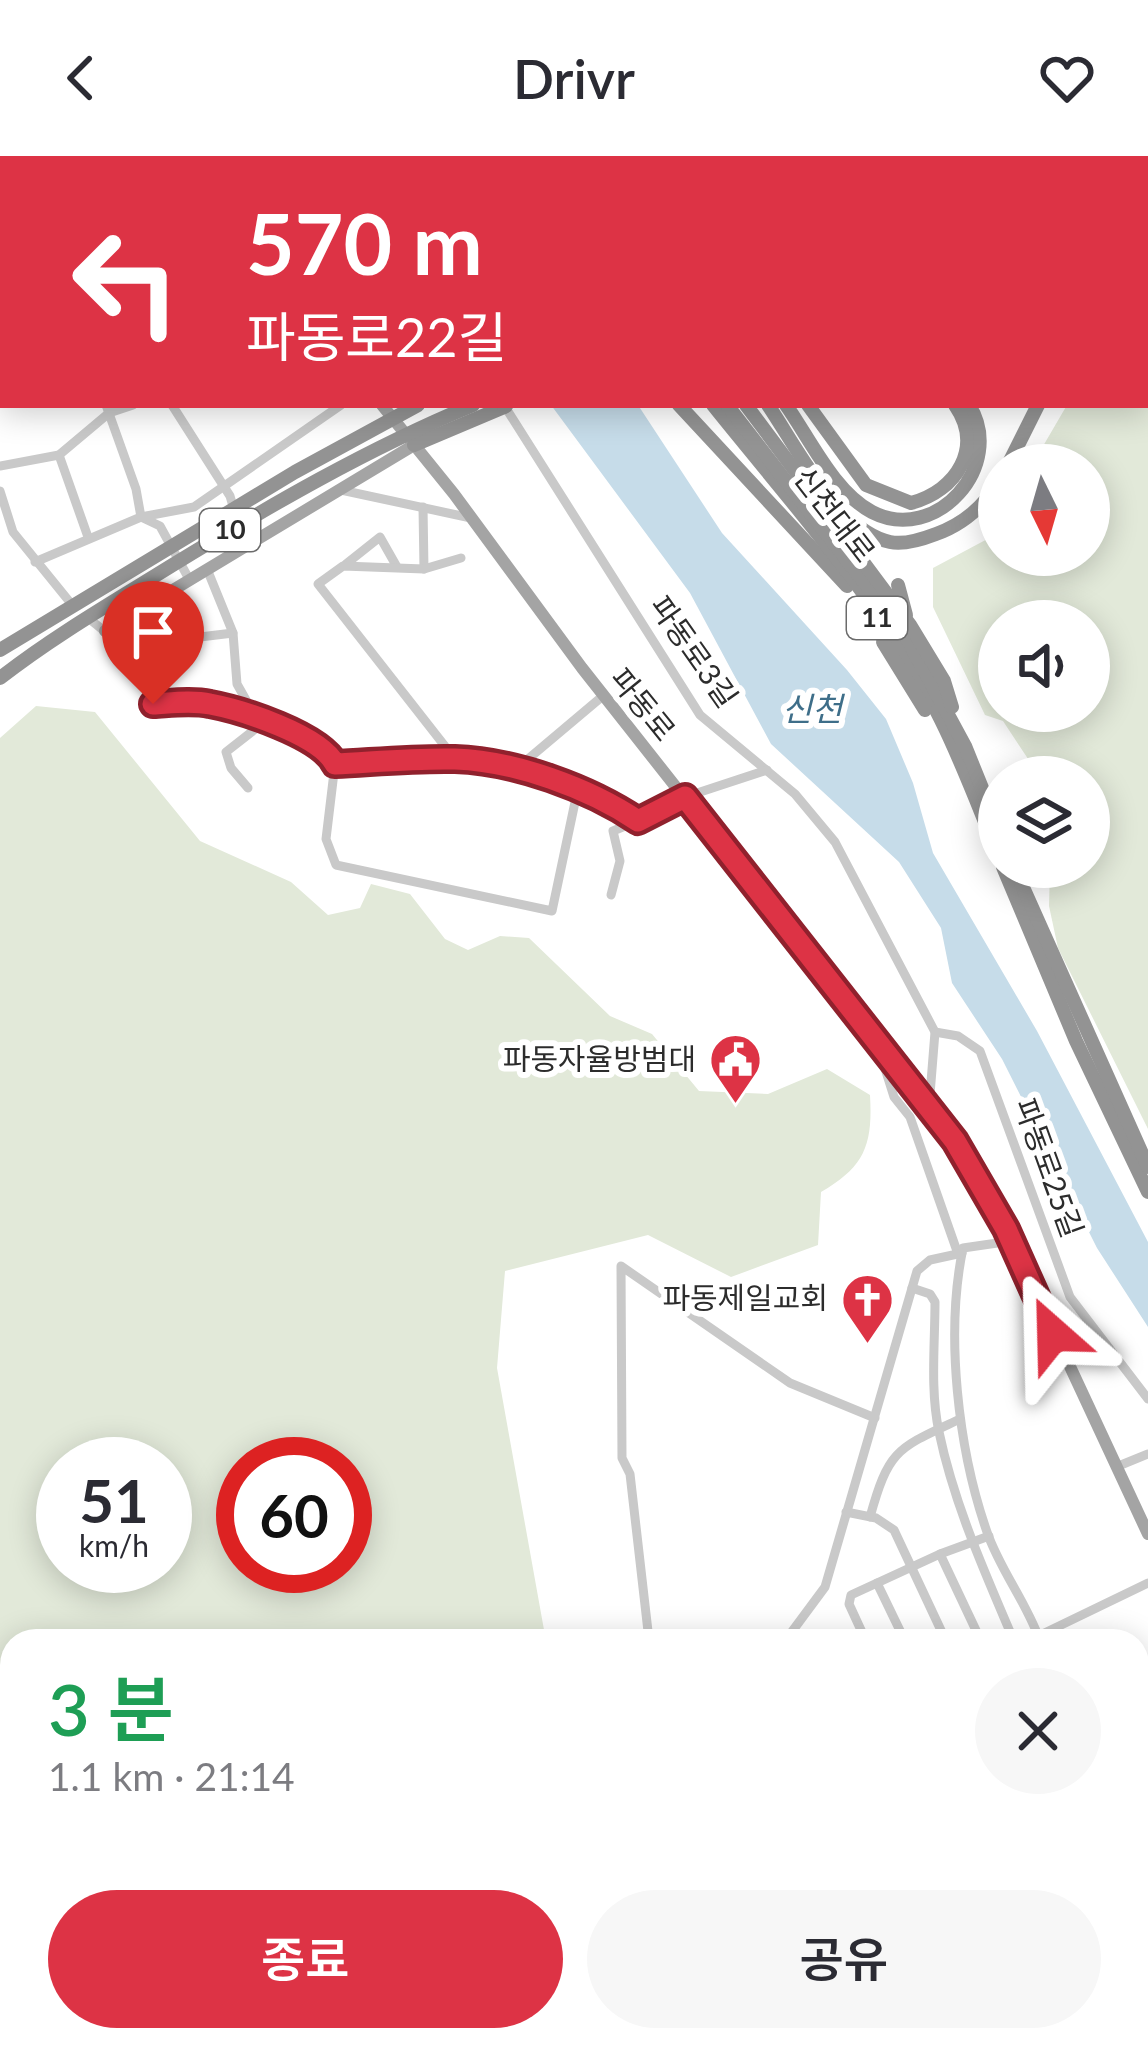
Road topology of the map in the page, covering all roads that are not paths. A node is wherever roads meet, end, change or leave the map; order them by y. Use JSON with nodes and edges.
{"nodes":[{"id":1,"x":174,"y":408,"type":"edge"},
{"id":2,"x":337,"y":408,"type":"edge"},
{"id":3,"x":384,"y":408,"type":"edge"},
{"id":4,"x":411,"y":408,"type":"edge"},
{"id":5,"x":466,"y":408,"type":"edge"},
{"id":6,"x":499,"y":408,"type":"edge"},
{"id":7,"x":508,"y":408,"type":"edge"},
{"id":8,"x":682,"y":408,"type":"edge"},
{"id":9,"x":703,"y":408,"type":"edge"},
{"id":10,"x":715,"y":408,"type":"edge"},
{"id":11,"x":729,"y":408,"type":"edge"},
{"id":12,"x":748,"y":408,"type":"edge"},
{"id":13,"x":771,"y":408,"type":"edge"},
{"id":14,"x":787,"y":408,"type":"edge"},
{"id":15,"x":810,"y":408,"type":"edge"},
{"id":16,"x":956,"y":408,"type":"edge"},
{"id":17,"x":970,"y":408,"type":"edge"},
{"id":18,"x":1036,"y":408,"type":"edge"},
{"id":19,"x":108,"y":409,"type":"edge"},
{"id":20,"x":1018,"y":444,"type":"edge"},
{"id":21,"x":414,"y":445,"type":"junction"},
{"id":22,"x":59,"y":455,"type":"junction"},
{"id":23,"x":0,"y":466,"type":"edge"},
{"id":24,"x":226,"y":488,"type":"junction"},
{"id":25,"x":338,"y":490,"type":"junction"},
{"id":26,"x":0,"y":491,"type":"edge"},
{"id":27,"x":423,"y":507,"type":"junction"},
{"id":28,"x":978,"y":509,"type":"edge"},
{"id":29,"x":141,"y":517,"type":"junction"},
{"id":30,"x":471,"y":518,"type":"junction"},
{"id":31,"x":834,"y":521,"type":"junction"},
{"id":32,"x":88,"y":537,"type":"junction"},
{"id":33,"x":865,"y":546,"type":"dead end"},
{"id":34,"x":246,"y":547,"type":"junction"},
{"id":35,"x":461,"y":558,"type":"dead end"},
{"id":36,"x":34,"y":562,"type":"junction"},
{"id":37,"x":343,"y":566,"type":"junction"},
{"id":38,"x":398,"y":567,"type":"junction"},
{"id":39,"x":207,"y":568,"type":"junction"},
{"id":40,"x":424,"y":569,"type":"junction"},
{"id":41,"x":898,"y":585,"type":"dead end"},
{"id":42,"x":847,"y":586,"type":"junction"},
{"id":43,"x":910,"y":625,"type":"junction"},
{"id":44,"x":105,"y":631,"type":"junction"},
{"id":45,"x":232,"y":633,"type":"junction"},
{"id":46,"x":0,"y":650,"type":"edge"},
{"id":47,"x":0,"y":678,"type":"edge"},
{"id":48,"x":604,"y":695,"type":"junction"},
{"id":49,"x":153,"y":704,"type":"dead end"},
{"id":50,"x":255,"y":716,"type":"junction"},
{"id":51,"x":965,"y":746,"type":"junction"},
{"id":52,"x":455,"y":759,"type":"junction"},
{"id":53,"x":335,"y":764,"type":"junction"},
{"id":54,"x":515,"y":770,"type":"junction"},
{"id":55,"x":767,"y":770,"type":"junction"},
{"id":56,"x":978,"y":778,"type":"edge"},
{"id":57,"x":248,"y":788,"type":"dead end"},
{"id":58,"x":578,"y":788,"type":"junction"},
{"id":59,"x":972,"y":791,"type":"junction"},
{"id":60,"x":685,"y":797,"type":"junction"},
{"id":61,"x":978,"y":805,"type":"edge"},
{"id":62,"x":638,"y":821,"type":"junction"},
{"id":63,"x":1014,"y":888,"type":"edge"},
{"id":64,"x":1021,"y":888,"type":"edge"},
{"id":65,"x":611,"y":895,"type":"dead end"},
{"id":66,"x":1037,"y":934,"type":"junction"},
{"id":67,"x":935,"y":1032,"type":"junction"},
{"id":68,"x":883,"y":1048,"type":"junction"},
{"id":69,"x":929,"y":1107,"type":"junction"},
{"id":70,"x":1148,"y":1168,"type":"edge"},
{"id":71,"x":1148,"y":1192,"type":"edge"},
{"id":72,"x":1011,"y":1241,"type":"junction"},
{"id":73,"x":960,"y":1254,"type":"junction"},
{"id":74,"x":912,"y":1288,"type":"junction"},
{"id":75,"x":1148,"y":1399,"type":"edge"},
{"id":76,"x":875,"y":1418,"type":"junction"},
{"id":77,"x":960,"y":1419,"type":"junction"},
{"id":78,"x":938,"y":1429,"type":"junction"},
{"id":79,"x":1148,"y":1454,"type":"edge"},
{"id":80,"x":1116,"y":1468,"type":"junction"},
{"id":81,"x":846,"y":1512,"type":"junction"},
{"id":82,"x":870,"y":1517,"type":"junction"},
{"id":83,"x":1148,"y":1534,"type":"edge"},
{"id":84,"x":989,"y":1536,"type":"junction"},
{"id":85,"x":972,"y":1542,"type":"junction"},
{"id":86,"x":940,"y":1555,"type":"junction"},
{"id":87,"x":911,"y":1567,"type":"junction"},
{"id":88,"x":877,"y":1583,"type":"junction"},
{"id":89,"x":1148,"y":1583,"type":"edge"},
{"id":90,"x":1008,"y":1628,"type":"edge"},
{"id":91,"x":648,"y":1629,"type":"edge"},
{"id":92,"x":794,"y":1629,"type":"edge"},
{"id":93,"x":861,"y":1629,"type":"edge"},
{"id":94,"x":899,"y":1629,"type":"edge"},
{"id":95,"x":940,"y":1629,"type":"edge"},
{"id":96,"x":974,"y":1629,"type":"edge"},
{"id":97,"x":1031,"y":1629,"type":"edge"},
{"id":98,"x":1055,"y":1629,"type":"edge"}],
"edges":[{"from":1,"to":24,"type":"street"},
{"from":2,"to":24,"type":"street"},
{"from":3,"to":21,"type":"main road","name":"파동로"},
{"from":4,"to":46,"type":"highway","number":"10","bridge":true},
{"from":5,"to":47,"type":"highway","number":"10","bridge":true},
{"from":6,"to":21,"type":"highway"},
{"from":7,"to":55,"type":"street","name":"파동로3길"},
{"from":8,"to":42,"type":"highway"},
{"from":9,"to":42,"type":"highway","number":"11"},
{"from":10,"to":59,"type":"highway","name":"신천대로","number":"11"},
{"from":11,"to":51,"type":"highway","name":"신천대로","number":"11"},
{"from":12,"to":31,"type":"highway","number":"11"},
{"from":13,"to":28,"type":"highway"},
{"from":14,"to":17,"type":"highway"},
{"from":15,"to":16,"type":"highway"},
{"from":18,"to":20,"type":"highway"},
{"from":19,"to":22,"type":"street"},
{"from":19,"to":29,"type":"street"},
{"from":21,"to":25,"type":"main road"},
{"from":21,"to":30,"type":"main road","name":"파동로"},
{"from":22,"to":23,"type":"street"},
{"from":22,"to":32,"type":"street"},
{"from":24,"to":29,"type":"street"},
{"from":24,"to":34,"type":"street"},
{"from":25,"to":27,"type":"street"},
{"from":25,"to":34,"type":"main road"},
{"from":26,"to":36,"type":"street"},
{"from":27,"to":30,"type":"street"},
{"from":27,"to":40,"type":"street"},
{"from":29,"to":32,"type":"street"},
{"from":29,"to":39,"type":"street"},
{"from":30,"to":48,"type":"main road","name":"파동로"},
{"from":31,"to":33,"type":"highway"},
{"from":31,"to":43,"type":"highway","number":"11"},
{"from":32,"to":36,"type":"street"},
{"from":34,"to":39,"type":"street"},
{"from":35,"to":40,"type":"street"},
{"from":36,"to":44,"type":"street"},
{"from":37,"to":38,"type":"street"},
{"from":37,"to":38,"type":"street"},
{"from":37,"to":52,"type":"street"},
{"from":38,"to":40,"type":"street"},
{"from":39,"to":44,"type":"main road"},
{"from":39,"to":45,"type":"street"},
{"from":41,"to":43,"type":"highway"},
{"from":42,"to":59,"type":"highway","number":"11"},
{"from":43,"to":51,"type":"highway","number":"11"},
{"from":44,"to":45,"type":"street"},
{"from":45,"to":50,"type":"street"},
{"from":48,"to":54,"type":"street"},
{"from":48,"to":60,"type":"main road","name":"파동로"},
{"from":49,"to":50,"type":"street"},
{"from":50,"to":53,"type":"street"},
{"from":50,"to":57,"type":"street"},
{"from":51,"to":56,"type":"highway","name":"신천대로","number":"11"},
{"from":52,"to":53,"type":"street"},
{"from":52,"to":54,"type":"street"},
{"from":53,"to":58,"type":"street"},
{"from":54,"to":58,"type":"street"},
{"from":55,"to":60,"type":"street"},
{"from":55,"to":67,"type":"street","name":"파동로3길"},
{"from":58,"to":62,"type":"street"},
{"from":59,"to":61,"type":"highway","name":"신천대로","number":"11"},
{"from":60,"to":62,"type":"street"},
{"from":60,"to":68,"type":"main road","name":"파동로"},
{"from":62,"to":65,"type":"street"},
{"from":63,"to":66,"type":"highway"},
{"from":64,"to":66,"type":"highway"},
{"from":66,"to":70,"type":"highway"},
{"from":66,"to":71,"type":"highway"},
{"from":67,"to":69,"type":"street"},
{"from":67,"to":75,"type":"street","name":"파동로25길"},
{"from":68,"to":69,"type":"main road","name":"파동로"},
{"from":68,"to":73,"type":"street"},
{"from":69,"to":72,"type":"main road","name":"파동로"},
{"from":72,"to":73,"type":"street"},
{"from":72,"to":80,"type":"main road","name":"파동로"},
{"from":73,"to":74,"type":"street"},
{"from":73,"to":77,"type":"street"},
{"from":74,"to":76,"type":"street"},
{"from":74,"to":78,"type":"street"},
{"from":76,"to":81,"type":"street"},
{"from":76,"to":91,"type":"street"},
{"from":77,"to":78,"type":"street"},
{"from":77,"to":84,"type":"street"},
{"from":78,"to":82,"type":"street"},
{"from":78,"to":85,"type":"street"},
{"from":79,"to":80,"type":"street"},
{"from":80,"to":83,"type":"main road","name":"파동로"},
{"from":81,"to":82,"type":"street"},
{"from":81,"to":92,"type":"street"},
{"from":82,"to":87,"type":"street"},
{"from":84,"to":85,"type":"street"},
{"from":84,"to":97,"type":"street"},
{"from":85,"to":86,"type":"street"},
{"from":85,"to":90,"type":"street"},
{"from":86,"to":87,"type":"street"},
{"from":86,"to":96,"type":"street"},
{"from":87,"to":88,"type":"street"},
{"from":87,"to":95,"type":"street"},
{"from":88,"to":93,"type":"street"},
{"from":88,"to":94,"type":"street"},
{"from":89,"to":98,"type":"street"}]}
